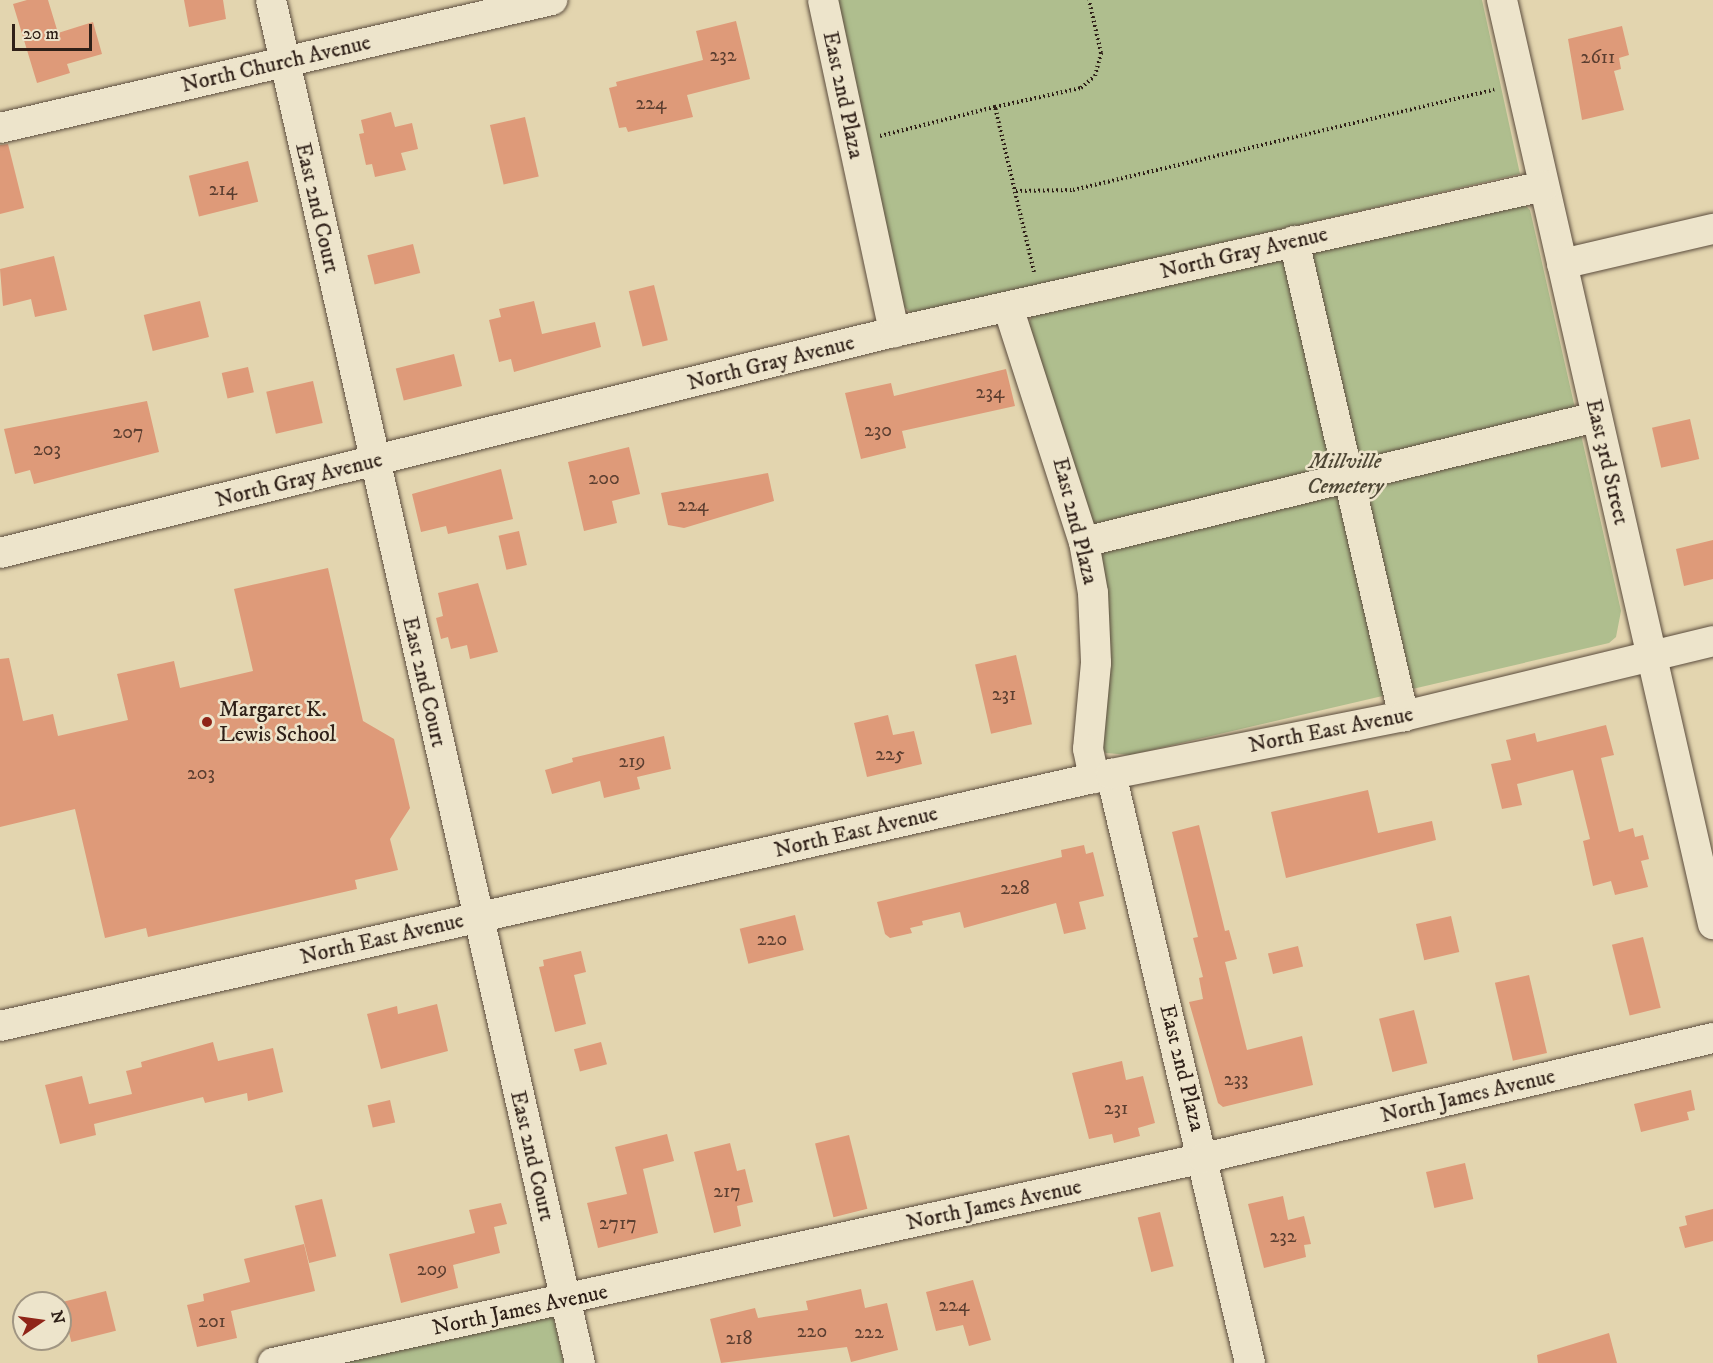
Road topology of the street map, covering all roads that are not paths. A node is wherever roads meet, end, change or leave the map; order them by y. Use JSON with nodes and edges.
{"nodes":[{"id":1,"x":271,"y":0,"type":"edge"},
{"id":2,"x":552,"y":0,"type":"edge"},
{"id":3,"x":823,"y":0,"type":"edge"},
{"id":4,"x":1502,"y":0,"type":"edge"},
{"id":5,"x":284,"y":61,"type":"junction"},
{"id":6,"x":0,"y":128,"type":"edge"},
{"id":7,"x":1544,"y":186,"type":"junction"},
{"id":8,"x":1713,"y":229,"type":"edge"},
{"id":9,"x":1294,"y":241,"type":"junction"},
{"id":10,"x":1562,"y":264,"type":"junction"},
{"id":11,"x":1008,"y":307,"type":"junction"},
{"id":12,"x":894,"y":332,"type":"junction"},
{"id":13,"x":1596,"y":417,"type":"junction"},
{"id":14,"x":375,"y":462,"type":"junction"},
{"id":15,"x":1346,"y":477,"type":"junction"},
{"id":16,"x":1084,"y":542,"type":"junction"},
{"id":17,"x":0,"y":553,"type":"edge"},
{"id":18,"x":1713,"y":641,"type":"edge"},
{"id":19,"x":1650,"y":657,"type":"junction"},
{"id":20,"x":1404,"y":716,"type":"junction"},
{"id":21,"x":1102,"y":776,"type":"junction"},
{"id":22,"x":476,"y":918,"type":"junction"},
{"id":23,"x":1713,"y":924,"type":"edge"},
{"id":24,"x":0,"y":1026,"type":"edge"},
{"id":25,"x":1713,"y":1038,"type":"edge"},
{"id":26,"x":1204,"y":1158,"type":"junction"},
{"id":27,"x":565,"y":1300,"type":"junction"},
{"id":28,"x":273,"y":1363,"type":"edge"},
{"id":29,"x":580,"y":1363,"type":"edge"},
{"id":30,"x":1250,"y":1363,"type":"edge"}],
"edges":[{"from":1,"to":5,"type":"street","name":"East 2nd Court"},
{"from":2,"to":5,"type":"street","name":"North Church Avenue"},
{"from":3,"to":12,"type":"street","name":"East 2nd Plaza"},
{"from":4,"to":7,"type":"street","name":"East 3rd Street"},
{"from":5,"to":6,"type":"street","name":"North Church Avenue"},
{"from":5,"to":14,"type":"street","name":"East 2nd Court"},
{"from":7,"to":9,"type":"street","name":"North Gray Avenue"},
{"from":7,"to":10,"type":"street","name":"East 3rd Street"},
{"from":8,"to":10,"type":"street"},
{"from":9,"to":11,"type":"street","name":"North Gray Avenue"},
{"from":9,"to":15,"type":"street"},
{"from":10,"to":13,"type":"street","name":"East 3rd Street"},
{"from":11,"to":12,"type":"street","name":"North Gray Avenue"},
{"from":11,"to":16,"type":"street","name":"East 2nd Plaza"},
{"from":12,"to":14,"type":"street","name":"North Gray Avenue"},
{"from":13,"to":15,"type":"street"},
{"from":13,"to":19,"type":"street","name":"East 3rd Street"},
{"from":14,"to":17,"type":"street","name":"North Gray Avenue"},
{"from":14,"to":22,"type":"street","name":"East 2nd Court"},
{"from":15,"to":16,"type":"street"},
{"from":15,"to":20,"type":"street"},
{"from":16,"to":21,"type":"street","name":"East 2nd Plaza"},
{"from":18,"to":19,"type":"street","name":"North East Avenue"},
{"from":19,"to":20,"type":"street","name":"North East Avenue"},
{"from":19,"to":23,"type":"street","name":"East 3rd Street"},
{"from":20,"to":21,"type":"street","name":"North East Avenue"},
{"from":21,"to":22,"type":"street","name":"North East Avenue"},
{"from":21,"to":26,"type":"street","name":"East 2nd Plaza"},
{"from":22,"to":24,"type":"street","name":"North East Avenue"},
{"from":22,"to":27,"type":"street","name":"East 2nd Court"},
{"from":25,"to":26,"type":"street","name":"North James Avenue"},
{"from":26,"to":27,"type":"street","name":"North James Avenue"},
{"from":26,"to":30,"type":"street","name":"East 2nd Plaza"},
{"from":27,"to":28,"type":"street","name":"North James Avenue"},
{"from":27,"to":29,"type":"street","name":"East 2nd Court"}]}
